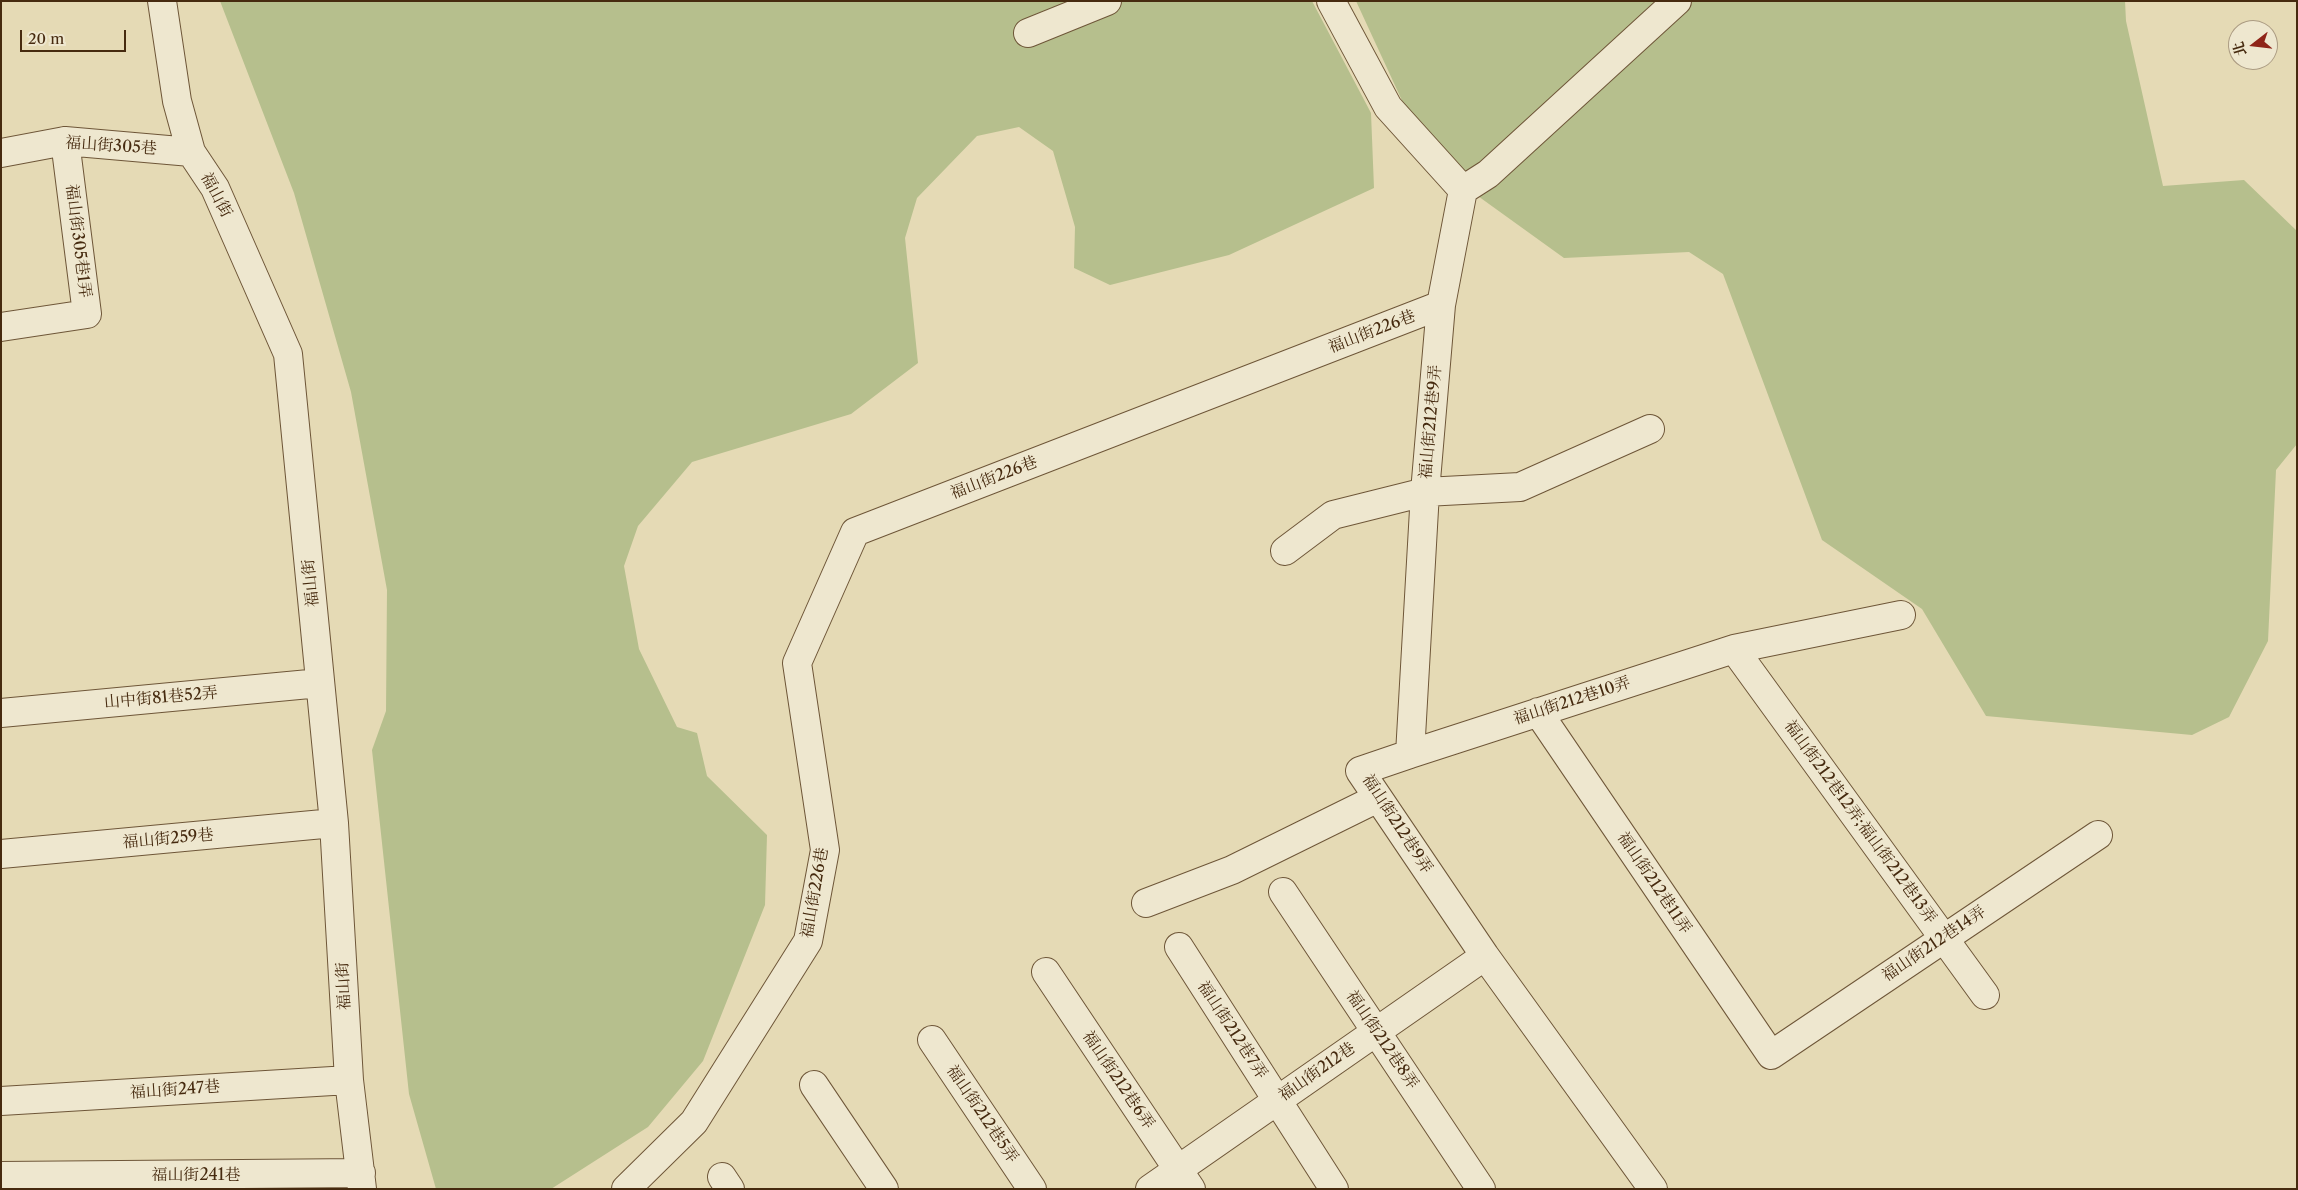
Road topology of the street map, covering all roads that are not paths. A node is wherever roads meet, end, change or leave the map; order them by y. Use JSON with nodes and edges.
{"nodes":[{"id":1,"x":162,"y":1,"type":"edge"},
{"id":2,"x":1107,"y":1,"type":"edge"},
{"id":3,"x":1331,"y":1,"type":"edge"},
{"id":4,"x":1677,"y":1,"type":"edge"},
{"id":5,"x":1028,"y":33,"type":"dead end"},
{"id":6,"x":65,"y":141,"type":"junction"},
{"id":7,"x":191,"y":152,"type":"junction"},
{"id":8,"x":1,"y":153,"type":"edge"},
{"id":9,"x":1463,"y":190,"type":"junction"},
{"id":10,"x":1441,"y":305,"type":"junction"},
{"id":11,"x":1,"y":327,"type":"edge"},
{"id":12,"x":1650,"y":429,"type":"dead end"},
{"id":13,"x":1425,"y":492,"type":"junction"},
{"id":14,"x":1285,"y":551,"type":"dead end"},
{"id":15,"x":1901,"y":615,"type":"dead end"},
{"id":16,"x":1734,"y":649,"type":"junction"},
{"id":17,"x":320,"y":683,"type":"junction"},
{"id":18,"x":1538,"y":712,"type":"junction"},
{"id":19,"x":1,"y":713,"type":"edge"},
{"id":20,"x":1410,"y":754,"type":"junction"},
{"id":21,"x":1378,"y":798,"type":"junction"},
{"id":22,"x":334,"y":823,"type":"junction"},
{"id":23,"x":2098,"y":835,"type":"dead end"},
{"id":24,"x":1,"y":854,"type":"edge"},
{"id":25,"x":1283,"y":892,"type":"dead end"},
{"id":26,"x":1146,"y":903,"type":"dead end"},
{"id":27,"x":1943,"y":938,"type":"junction"},
{"id":28,"x":1178,"y":947,"type":"dead end"},
{"id":29,"x":1486,"y":956,"type":"junction"},
{"id":30,"x":1046,"y":972,"type":"dead end"},
{"id":31,"x":1985,"y":995,"type":"dead end"},
{"id":32,"x":1376,"y":1032,"type":"junction"},
{"id":33,"x":932,"y":1040,"type":"dead end"},
{"id":34,"x":1770,"y":1055,"type":"joint"},
{"id":35,"x":349,"y":1080,"type":"junction"},
{"id":36,"x":814,"y":1085,"type":"dead end"},
{"id":37,"x":1277,"y":1100,"type":"junction"},
{"id":38,"x":1,"y":1101,"type":"edge"},
{"id":39,"x":1,"y":1176,"type":"edge"},
{"id":40,"x":1184,"y":1179,"type":"edge"},
{"id":41,"x":362,"y":1181,"type":"edge"},
{"id":42,"x":626,"y":1189,"type":"edge"},
{"id":43,"x":884,"y":1189,"type":"edge"},
{"id":44,"x":1032,"y":1189,"type":"edge"},
{"id":45,"x":1150,"y":1189,"type":"edge"},
{"id":46,"x":1334,"y":1189,"type":"edge"},
{"id":47,"x":1481,"y":1189,"type":"edge"},
{"id":48,"x":1653,"y":1189,"type":"edge"}],
"edges":[{"from":1,"to":7,"type":"street","name":"福山街"},
{"from":2,"to":5,"type":"street"},
{"from":3,"to":9,"type":"street"},
{"from":4,"to":9,"type":"street"},
{"from":6,"to":7,"type":"street","name":"福山街305巷"},
{"from":6,"to":8,"type":"street","name":"福山街305巷"},
{"from":6,"to":11,"type":"street","name":"福山街305巷1弄"},
{"from":7,"to":17,"type":"street","name":"福山街"},
{"from":9,"to":10,"type":"street"},
{"from":10,"to":13,"type":"street","name":"福山街212巷9弄"},
{"from":10,"to":42,"type":"street","name":"福山街226巷"},
{"from":12,"to":13,"type":"street"},
{"from":13,"to":14,"type":"street"},
{"from":13,"to":20,"type":"street","name":"福山街212巷9弄"},
{"from":15,"to":16,"type":"street","name":"福山街212巷10弄"},
{"from":16,"to":18,"type":"street","name":"福山街212巷10弄"},
{"from":16,"to":27,"type":"street","name":"福山街212巷12弄;福山街212巷13弄"},
{"from":17,"to":19,"type":"street","name":"山中街81巷52弄"},
{"from":17,"to":22,"type":"street","name":"福山街"},
{"from":18,"to":20,"type":"street","name":"福山街212巷10弄"},
{"from":18,"to":34,"type":"street","name":"福山街212巷11弄"},
{"from":20,"to":21,"type":"street","name":"福山街212巷9弄"},
{"from":21,"to":26,"type":"street"},
{"from":21,"to":29,"type":"street","name":"福山街212巷9弄"},
{"from":22,"to":24,"type":"street","name":"福山街259巷"},
{"from":22,"to":35,"type":"street","name":"福山街"},
{"from":23,"to":27,"type":"street","name":"福山街212巷14弄"},
{"from":25,"to":32,"type":"street","name":"福山街212巷8弄"},
{"from":27,"to":31,"type":"street","name":"福山街212巷12弄;福山街212巷13弄"},
{"from":27,"to":34,"type":"street","name":"福山街212巷14弄"},
{"from":28,"to":37,"type":"street","name":"福山街212巷7弄"},
{"from":29,"to":32,"type":"street","name":"福山街212巷"},
{"from":29,"to":48,"type":"street","name":"福山街212巷9弄"},
{"from":30,"to":40,"type":"street","name":"福山街212巷6弄"},
{"from":32,"to":37,"type":"street","name":"福山街212巷"},
{"from":32,"to":47,"type":"street","name":"福山街212巷8弄"},
{"from":33,"to":44,"type":"street","name":"福山街212巷5弄"},
{"from":35,"to":38,"type":"street","name":"福山街247巷"},
{"from":35,"to":41,"type":"street","name":"福山街"},
{"from":36,"to":43,"type":"street"},
{"from":37,"to":40,"type":"street","name":"福山街212巷"},
{"from":37,"to":46,"type":"street","name":"福山街212巷7弄"},
{"from":39,"to":41,"type":"street","name":"福山街241巷"},
{"from":40,"to":45,"type":"street","name":"福山街212巷"}]}
